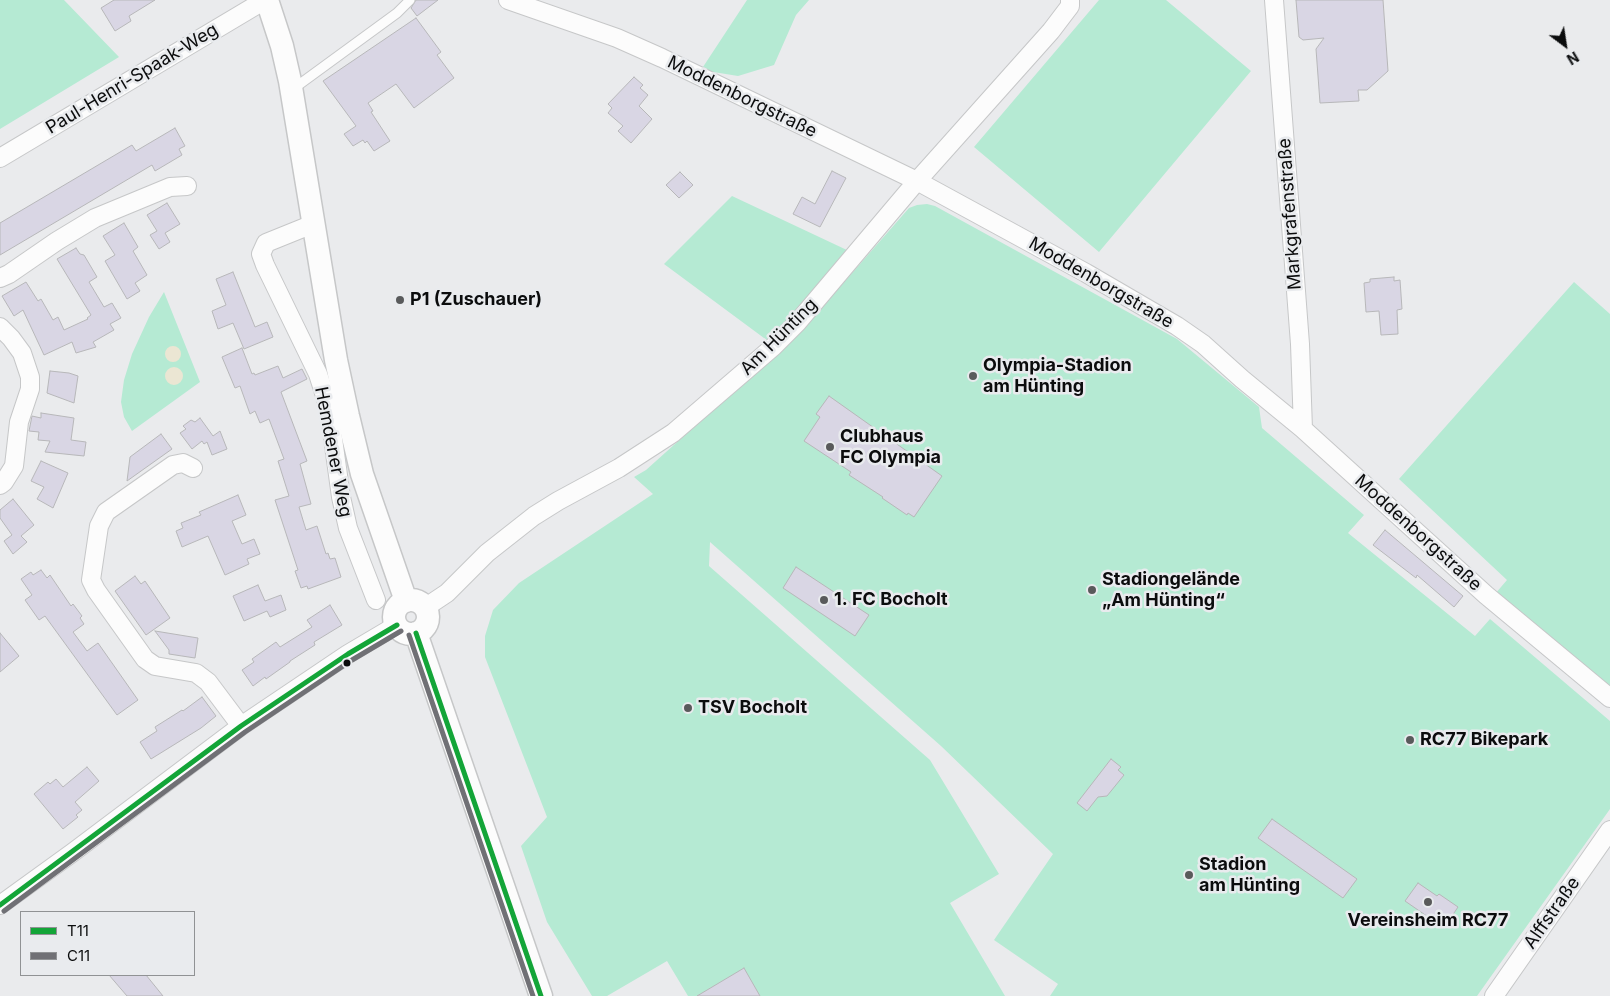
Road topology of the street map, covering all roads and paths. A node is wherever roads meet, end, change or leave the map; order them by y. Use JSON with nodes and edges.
{"nodes":[{"id":1,"x":266,"y":0,"type":"edge"},
{"id":2,"x":410,"y":0,"type":"edge"},
{"id":3,"x":508,"y":0,"type":"edge"},
{"id":4,"x":1070,"y":0,"type":"edge"},
{"id":5,"x":1274,"y":0,"type":"edge"},
{"id":6,"x":291,"y":90,"type":"junction"},
{"id":7,"x":0,"y":158,"type":"edge"},
{"id":8,"x":917,"y":181,"type":"junction"},
{"id":9,"x":187,"y":186,"type":"dead end"},
{"id":10,"x":313,"y":224,"type":"junction"},
{"id":11,"x":0,"y":278,"type":"edge"},
{"id":12,"x":0,"y":328,"type":"edge"},
{"id":13,"x":1303,"y":429,"type":"junction"},
{"id":14,"x":193,"y":468,"type":"dead end"},
{"id":15,"x":0,"y":485,"type":"edge"},
{"id":16,"x":376,"y":600,"type":"dead end"},
{"id":17,"x":416,"y":604,"type":"junction"},
{"id":18,"x":406,"y":629,"type":"junction"},
{"id":19,"x":1610,"y":698,"type":"edge"},
{"id":20,"x":241,"y":726,"type":"junction"},
{"id":21,"x":1610,"y":830,"type":"edge"},
{"id":22,"x":0,"y":905,"type":"edge"},
{"id":23,"x":541,"y":996,"type":"edge"},
{"id":24,"x":1494,"y":996,"type":"edge"}],
"edges":[{"from":1,"to":6,"type":"street","name":"Hemdener Weg"},
{"from":1,"to":7,"type":"street","name":"Paul-Henri-Spaak-Weg"},
{"from":2,"to":6,"type":"lane"},
{"from":3,"to":8,"type":"street","name":"Moddenborgstraße"},
{"from":4,"to":8,"type":"street","name":"Am Hünting"},
{"from":5,"to":13,"type":"street","name":"Markgrafenstraße"},
{"from":6,"to":10,"type":"street","name":"Hemdener Weg"},
{"from":8,"to":13,"type":"street","name":"Moddenborgstraße"},
{"from":8,"to":17,"type":"street","name":"Am Hünting"},
{"from":9,"to":11,"type":"street"},
{"from":10,"to":16,"type":"street","name":"Hemdener Weg"},
{"from":10,"to":17,"type":"street","name":"Hemdener Weg"},
{"from":12,"to":15,"type":"street"},
{"from":13,"to":19,"type":"street","name":"Moddenborgstraße"},
{"from":14,"to":20,"type":"street"},
{"from":17,"to":18,"type":"street"},
{"from":17,"to":18,"type":"street","name":"Hemdener Weg"},
{"from":18,"to":20,"type":"street"},
{"from":18,"to":23,"type":"street"},
{"from":20,"to":22,"type":"street"},
{"from":21,"to":24,"type":"street","name":"Alffstraße"}]}
